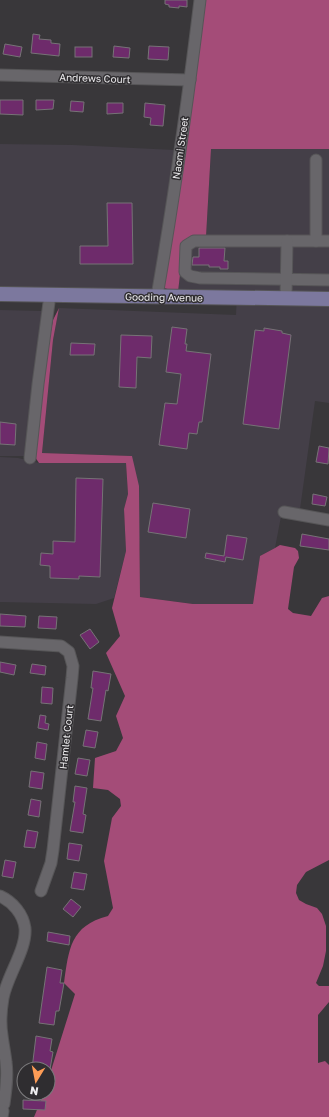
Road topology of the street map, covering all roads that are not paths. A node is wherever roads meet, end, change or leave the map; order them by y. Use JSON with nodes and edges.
{"nodes":[{"id":1,"x":200,"y":0,"type":"edge"},
{"id":2,"x":0,"y":75,"type":"edge"},
{"id":3,"x":190,"y":80,"type":"junction"},
{"id":4,"x":316,"y":160,"type":"dead end"},
{"id":5,"x":286,"y":241,"type":"junction"},
{"id":6,"x":316,"y":241,"type":"junction"},
{"id":7,"x":329,"y":242,"type":"edge"},
{"id":8,"x":286,"y":279,"type":"junction"},
{"id":9,"x":329,"y":280,"type":"edge"},
{"id":10,"x":0,"y":294,"type":"edge"},
{"id":11,"x":50,"y":295,"type":"junction"},
{"id":12,"x":157,"y":296,"type":"junction"},
{"id":13,"x":286,"y":298,"type":"junction"},
{"id":14,"x":329,"y":299,"type":"edge"},
{"id":15,"x":30,"y":458,"type":"dead end"},
{"id":16,"x":284,"y":512,"type":"dead end"},
{"id":17,"x":329,"y":520,"type":"edge"},
{"id":18,"x":0,"y":642,"type":"edge"},
{"id":19,"x":41,"y":891,"type":"dead end"},
{"id":20,"x":0,"y":896,"type":"edge"},
{"id":21,"x":3,"y":1111,"type":"edge"}],
"edges":[{"from":1,"to":3,"type":"street","name":"Naomi Street"},
{"from":2,"to":3,"type":"street","name":"Andrews Court"},
{"from":3,"to":12,"type":"street","name":"Naomi Street"},
{"from":4,"to":6,"type":"street"},
{"from":5,"to":6,"type":"street"},
{"from":5,"to":8,"type":"street"},
{"from":5,"to":8,"type":"street"},
{"from":6,"to":7,"type":"street"},
{"from":8,"to":9,"type":"street"},
{"from":8,"to":13,"type":"street"},
{"from":10,"to":11,"type":"main road","name":"Gooding Avenue"},
{"from":11,"to":12,"type":"main road","name":"Gooding Avenue"},
{"from":11,"to":15,"type":"street"},
{"from":12,"to":13,"type":"main road","name":"Gooding Avenue"},
{"from":13,"to":14,"type":"main road","name":"Gooding Avenue"},
{"from":16,"to":17,"type":"street"},
{"from":18,"to":19,"type":"street","name":"Hamlet Court"},
{"from":20,"to":21,"type":"street"}]}
